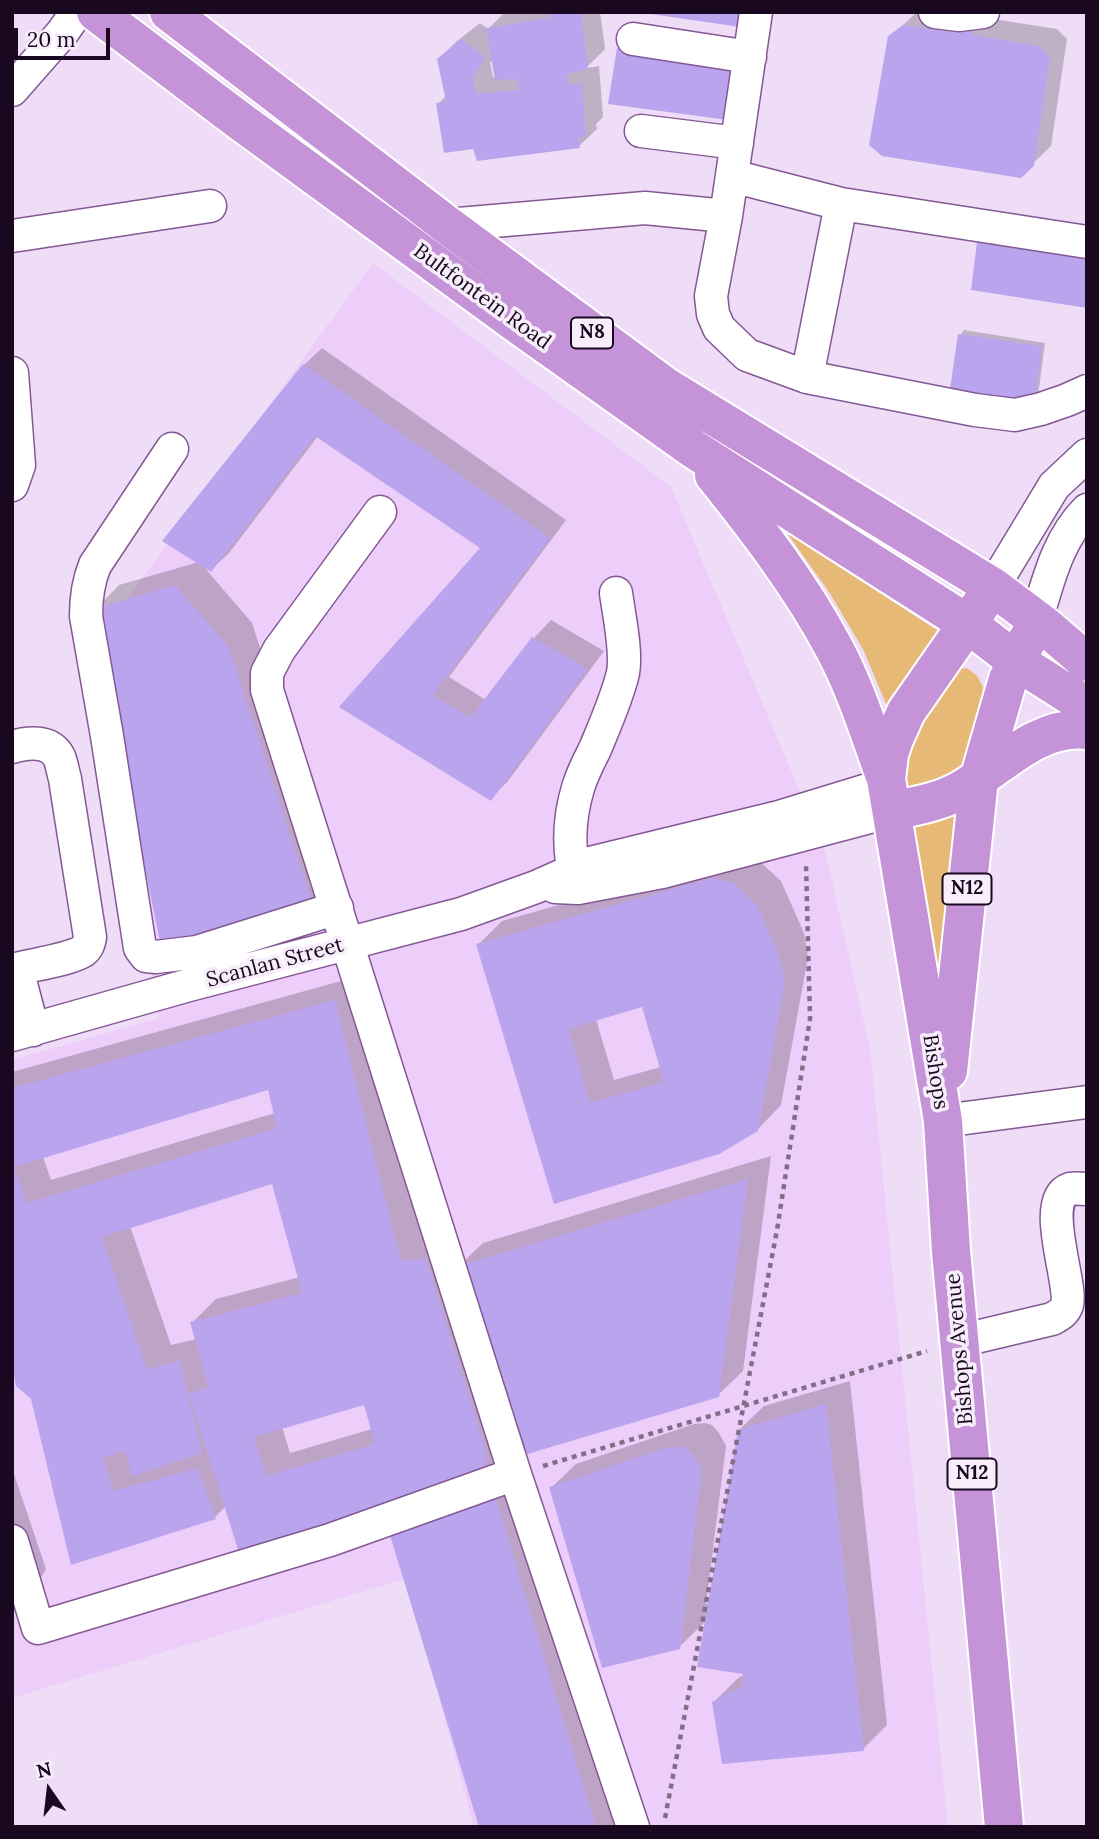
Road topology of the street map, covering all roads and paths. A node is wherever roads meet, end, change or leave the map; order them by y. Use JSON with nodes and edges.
{"nodes":[{"id":1,"x":77,"y":12,"type":"edge"},
{"id":2,"x":96,"y":12,"type":"edge"},
{"id":3,"x":169,"y":12,"type":"edge"},
{"id":4,"x":756,"y":12,"type":"edge"},
{"id":5,"x":935,"y":12,"type":"edge"},
{"id":6,"x":983,"y":12,"type":"edge"},
{"id":7,"x":633,"y":39,"type":"dead end"},
{"id":8,"x":750,"y":57,"type":"junction"},
{"id":9,"x":12,"y":90,"type":"edge"},
{"id":10,"x":641,"y":131,"type":"dead end"},
{"id":11,"x":737,"y":143,"type":"junction"},
{"id":12,"x":732,"y":176,"type":"junction"},
{"id":13,"x":841,"y":204,"type":"junction"},
{"id":14,"x":210,"y":206,"type":"dead end"},
{"id":15,"x":726,"y":216,"type":"junction"},
{"id":16,"x":447,"y":225,"type":"junction"},
{"id":17,"x":12,"y":236,"type":"edge"},
{"id":18,"x":1087,"y":242,"type":"edge"},
{"id":19,"x":12,"y":373,"type":"edge"},
{"id":20,"x":807,"y":377,"type":"junction"},
{"id":21,"x":1087,"y":391,"type":"edge"},
{"id":22,"x":172,"y":449,"type":"dead end"},
{"id":23,"x":695,"y":450,"type":"junction"},
{"id":24,"x":1087,"y":455,"type":"edge"},
{"id":25,"x":12,"y":485,"type":"edge"},
{"id":26,"x":1087,"y":510,"type":"edge"},
{"id":27,"x":380,"y":512,"type":"dead end"},
{"id":28,"x":993,"y":587,"type":"junction"},
{"id":29,"x":616,"y":593,"type":"dead end"},
{"id":30,"x":1036,"y":621,"type":"junction"},
{"id":31,"x":968,"y":624,"type":"junction"},
{"id":32,"x":1016,"y":662,"type":"junction"},
{"id":33,"x":1087,"y":662,"type":"edge"},
{"id":34,"x":1087,"y":706,"type":"edge"},
{"id":35,"x":1087,"y":730,"type":"edge"},
{"id":36,"x":12,"y":747,"type":"edge"},
{"id":37,"x":979,"y":779,"type":"junction"},
{"id":38,"x":889,"y":791,"type":"junction"},
{"id":39,"x":805,"y":835,"type":"junction"},
{"id":40,"x":576,"y":880,"type":"junction"},
{"id":41,"x":337,"y":908,"type":"junction"},
{"id":42,"x":348,"y":944,"type":"junction"},
{"id":43,"x":15,"y":969,"type":"edge"},
{"id":44,"x":22,"y":1033,"type":"edge"},
{"id":45,"x":1087,"y":1102,"type":"edge"},
{"id":46,"x":943,"y":1121,"type":"junction"},
{"id":47,"x":1087,"y":1188,"type":"edge"},
{"id":48,"x":959,"y":1341,"type":"junction"},
{"id":49,"x":745,"y":1404,"type":"junction"},
{"id":50,"x":515,"y":1474,"type":"junction"},
{"id":51,"x":12,"y":1541,"type":"edge"},
{"id":52,"x":25,"y":1632,"type":"edge"},
{"id":53,"x":633,"y":1827,"type":"edge"},
{"id":54,"x":663,"y":1827,"type":"edge"},
{"id":55,"x":1004,"y":1827,"type":"edge"}],
"edges":[{"from":1,"to":9,"type":"street"},
{"from":2,"to":23,"type":"highway","name":"Bultfontein Road","number":"N8"},
{"from":3,"to":16,"type":"highway","name":"Bultfontein Road","number":"N8"},
{"from":4,"to":8,"type":"street"},
{"from":5,"to":6,"type":"street"},
{"from":7,"to":8,"type":"street"},
{"from":8,"to":11,"type":"street"},
{"from":10,"to":11,"type":"street"},
{"from":11,"to":12,"type":"street"},
{"from":12,"to":13,"type":"street"},
{"from":12,"to":15,"type":"street"},
{"from":13,"to":18,"type":"street"},
{"from":13,"to":20,"type":"street"},
{"from":14,"to":17,"type":"street"},
{"from":15,"to":16,"type":"street"},
{"from":15,"to":20,"type":"street"},
{"from":16,"to":28,"type":"highway","name":"Bultfontein Road","number":"N8"},
{"from":19,"to":25,"type":"street"},
{"from":20,"to":21,"type":"street"},
{"from":22,"to":41,"type":"street"},
{"from":23,"to":31,"type":"highway","name":"Bultfontein Road","number":"N8"},
{"from":23,"to":38,"type":"highway"},
{"from":24,"to":28,"type":"street"},
{"from":26,"to":30,"type":"street"},
{"from":27,"to":41,"type":"street"},
{"from":28,"to":30,"type":"highway","name":"Bultfontein Road","number":"N8"},
{"from":28,"to":31,"type":"highway","name":"Bishops","number":"N12"},
{"from":29,"to":40,"type":"street"},
{"from":30,"to":32,"type":"highway","name":"Bishops","number":"N12"},
{"from":30,"to":33,"type":"highway","number":"N8"},
{"from":31,"to":32,"type":"highway","name":"Bultfontein Road","number":"N8"},
{"from":31,"to":38,"type":"highway","name":"Bishops","number":"N12"},
{"from":32,"to":34,"type":"highway","number":"N8"},
{"from":32,"to":37,"type":"highway","name":"Bishops","number":"N12"},
{"from":35,"to":37,"type":"highway"},
{"from":36,"to":43,"type":"street"},
{"from":37,"to":38,"type":"highway"},
{"from":37,"to":46,"type":"highway","name":"Bishops","number":"N12"},
{"from":38,"to":39,"type":"street","name":"Scanlan Street"},
{"from":38,"to":40,"type":"street","name":"Scanlan Street"},
{"from":38,"to":46,"type":"highway","name":"Bishops","number":"N12"},
{"from":39,"to":40,"type":"street","name":"Scanlan Street"},
{"from":39,"to":49,"type":"path"},
{"from":40,"to":42,"type":"street","name":"Scanlan Street"},
{"from":41,"to":42,"type":"street"},
{"from":42,"to":44,"type":"street","name":"Scanlan Street"},
{"from":42,"to":50,"type":"street"},
{"from":43,"to":44,"type":"street"},
{"from":45,"to":46,"type":"street"},
{"from":46,"to":48,"type":"highway","name":"Bishops Avenue","number":"N12"},
{"from":47,"to":48,"type":"street"},
{"from":48,"to":49,"type":"path"},
{"from":48,"to":55,"type":"highway","name":"Bishops Avenue","number":"N12"},
{"from":49,"to":50,"type":"path"},
{"from":49,"to":54,"type":"path"},
{"from":50,"to":52,"type":"street"},
{"from":50,"to":53,"type":"street"},
{"from":51,"to":52,"type":"street"}]}
